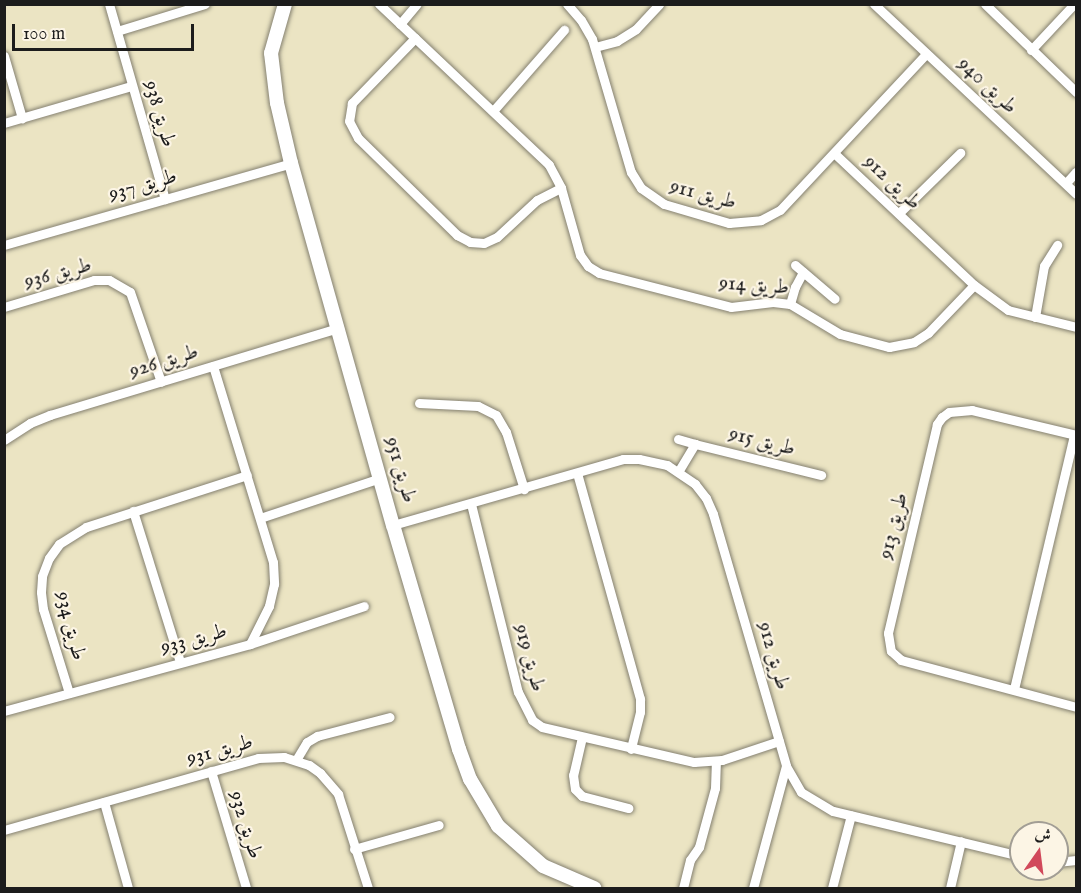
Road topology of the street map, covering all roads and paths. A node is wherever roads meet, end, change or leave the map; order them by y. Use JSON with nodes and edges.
{"nodes":[{"id":1,"x":109,"y":4,"type":"edge"},
{"id":2,"x":206,"y":4,"type":"edge"},
{"id":3,"x":285,"y":4,"type":"edge"},
{"id":4,"x":379,"y":4,"type":"edge"},
{"id":5,"x":417,"y":4,"type":"edge"},
{"id":6,"x":567,"y":4,"type":"edge"},
{"id":7,"x":660,"y":4,"type":"edge"},
{"id":8,"x":874,"y":4,"type":"edge"},
{"id":9,"x":985,"y":4,"type":"edge"},
{"id":10,"x":1074,"y":4,"type":"edge"},
{"id":11,"x":400,"y":24,"type":"junction"},
{"id":12,"x":564,"y":30,"type":"dead end"},
{"id":13,"x":117,"y":31,"type":"junction"},
{"id":14,"x":415,"y":38,"type":"junction"},
{"id":15,"x":595,"y":47,"type":"junction"},
{"id":16,"x":1031,"y":50,"type":"junction"},
{"id":17,"x":926,"y":54,"type":"junction"},
{"id":18,"x":4,"y":56,"type":"edge"},
{"id":19,"x":131,"y":86,"type":"junction"},
{"id":20,"x":1077,"y":92,"type":"edge"},
{"id":21,"x":493,"y":111,"type":"junction"},
{"id":22,"x":22,"y":118,"type":"junction"},
{"id":23,"x":4,"y":123,"type":"edge"},
{"id":24,"x":834,"y":153,"type":"junction"},
{"id":25,"x":960,"y":153,"type":"dead end"},
{"id":26,"x":291,"y":163,"type":"junction"},
{"id":27,"x":1077,"y":172,"type":"edge"},
{"id":28,"x":1066,"y":183,"type":"junction"},
{"id":29,"x":561,"y":188,"type":"junction"},
{"id":30,"x":1077,"y":194,"type":"edge"},
{"id":31,"x":165,"y":199,"type":"junction"},
{"id":32,"x":898,"y":213,"type":"junction"},
{"id":33,"x":1057,"y":244,"type":"dead end"},
{"id":34,"x":4,"y":245,"type":"edge"},
{"id":35,"x":795,"y":265,"type":"dead end"},
{"id":36,"x":803,"y":272,"type":"junction"},
{"id":37,"x":974,"y":285,"type":"junction"},
{"id":38,"x":835,"y":299,"type":"dead end"},
{"id":39,"x":790,"y":304,"type":"junction"},
{"id":40,"x":4,"y":307,"type":"edge"},
{"id":41,"x":1035,"y":317,"type":"junction"},
{"id":42,"x":1077,"y":327,"type":"edge"},
{"id":43,"x":339,"y":328,"type":"junction"},
{"id":44,"x":213,"y":366,"type":"junction"},
{"id":45,"x":161,"y":382,"type":"junction"},
{"id":46,"x":419,"y":403,"type":"dead end"},
{"id":47,"x":1075,"y":435,"type":"edge"},
{"id":48,"x":678,"y":439,"type":"dead end"},
{"id":49,"x":4,"y":440,"type":"edge"},
{"id":50,"x":695,"y":444,"type":"junction"},
{"id":51,"x":678,"y":471,"type":"junction"},
{"id":52,"x":577,"y":473,"type":"junction"},
{"id":53,"x":247,"y":475,"type":"junction"},
{"id":54,"x":821,"y":475,"type":"dead end"},
{"id":55,"x":380,"y":478,"type":"junction"},
{"id":56,"x":524,"y":489,"type":"junction"},
{"id":57,"x":471,"y":504,"type":"junction"},
{"id":58,"x":133,"y":511,"type":"junction"},
{"id":59,"x":260,"y":518,"type":"junction"},
{"id":60,"x":393,"y":525,"type":"junction"},
{"id":61,"x":364,"y":606,"type":"dead end"},
{"id":62,"x":250,"y":644,"type":"junction"},
{"id":63,"x":180,"y":662,"type":"junction"},
{"id":64,"x":1014,"y":689,"type":"junction"},
{"id":65,"x":69,"y":693,"type":"junction"},
{"id":66,"x":1077,"y":707,"type":"edge"},
{"id":67,"x":4,"y":711,"type":"edge"},
{"id":68,"x":390,"y":717,"type":"dead end"},
{"id":69,"x":582,"y":737,"type":"junction"},
{"id":70,"x":779,"y":741,"type":"junction"},
{"id":71,"x":631,"y":749,"type":"junction"},
{"id":72,"x":296,"y":760,"type":"junction"},
{"id":73,"x":716,"y":762,"type":"junction"},
{"id":74,"x":786,"y":766,"type":"junction"},
{"id":75,"x":211,"y":771,"type":"junction"},
{"id":76,"x":104,"y":802,"type":"junction"},
{"id":77,"x":628,"y":808,"type":"dead end"},
{"id":78,"x":851,"y":815,"type":"junction"},
{"id":79,"x":439,"y":825,"type":"dead end"},
{"id":80,"x":4,"y":830,"type":"edge"},
{"id":81,"x":961,"y":841,"type":"junction"},
{"id":82,"x":354,"y":849,"type":"junction"},
{"id":83,"x":1009,"y":853,"type":"edge"},
{"id":84,"x":128,"y":888,"type":"edge"},
{"id":85,"x":246,"y":888,"type":"edge"},
{"id":86,"x":368,"y":888,"type":"edge"},
{"id":87,"x":594,"y":888,"type":"edge"},
{"id":88,"x":683,"y":888,"type":"edge"},
{"id":89,"x":753,"y":888,"type":"edge"},
{"id":90,"x":832,"y":888,"type":"edge"},
{"id":91,"x":950,"y":888,"type":"edge"}],
"edges":[{"from":1,"to":13,"type":"street","name":"طريق 938"},
{"from":2,"to":13,"type":"street"},
{"from":3,"to":26,"type":"street","name":"طريق 951"},
{"from":4,"to":11,"type":"street","name":"طريق 914"},
{"from":5,"to":11,"type":"street"},
{"from":6,"to":15,"type":"street","name":"طريق 911"},
{"from":7,"to":15,"type":"street"},
{"from":8,"to":17,"type":"street","name":"طريق 940"},
{"from":9,"to":16,"type":"street"},
{"from":10,"to":16,"type":"street"},
{"from":11,"to":14,"type":"street","name":"طريق 914"},
{"from":12,"to":21,"type":"street"},
{"from":13,"to":19,"type":"street","name":"طريق 938"},
{"from":14,"to":21,"type":"street","name":"طريق 914"},
{"from":14,"to":29,"type":"street"},
{"from":15,"to":24,"type":"street","name":"طريق 911"},
{"from":16,"to":20,"type":"street"},
{"from":17,"to":24,"type":"street","name":"طريق 911"},
{"from":17,"to":28,"type":"street","name":"طريق 940"},
{"from":18,"to":22,"type":"street"},
{"from":19,"to":22,"type":"street"},
{"from":19,"to":31,"type":"street","name":"طريق 938"},
{"from":21,"to":29,"type":"street","name":"طريق 914"},
{"from":22,"to":23,"type":"street"},
{"from":24,"to":32,"type":"street","name":"طريق 912"},
{"from":25,"to":32,"type":"street"},
{"from":26,"to":31,"type":"street","name":"طريق 937"},
{"from":26,"to":43,"type":"street","name":"طريق 951"},
{"from":27,"to":28,"type":"street"},
{"from":28,"to":30,"type":"street","name":"طريق 940"},
{"from":29,"to":39,"type":"street","name":"طريق 914"},
{"from":31,"to":34,"type":"street","name":"طريق 937"},
{"from":32,"to":37,"type":"street","name":"طريق 912"},
{"from":33,"to":41,"type":"street"},
{"from":35,"to":36,"type":"street"},
{"from":36,"to":38,"type":"street"},
{"from":36,"to":39,"type":"street"},
{"from":37,"to":39,"type":"street","name":"طريق 914"},
{"from":37,"to":41,"type":"street","name":"طريق 912"},
{"from":40,"to":45,"type":"street","name":"طريق 936"},
{"from":41,"to":42,"type":"street","name":"طريق 912"},
{"from":43,"to":44,"type":"street","name":"طريق 926"},
{"from":43,"to":55,"type":"street","name":"طريق 951"},
{"from":44,"to":45,"type":"street","name":"طريق 926"},
{"from":44,"to":53,"type":"street","name":"طريق 933"},
{"from":45,"to":49,"type":"street","name":"طريق 926"},
{"from":46,"to":56,"type":"street"},
{"from":47,"to":64,"type":"street","name":"طريق 913"},
{"from":47,"to":64,"type":"street","name":"طريق 913"},
{"from":48,"to":50,"type":"street","name":"طريق 915"},
{"from":50,"to":51,"type":"street","name":"طريق 915"},
{"from":50,"to":54,"type":"street","name":"طريق 915"},
{"from":51,"to":52,"type":"street","name":"طريق 912"},
{"from":51,"to":70,"type":"street","name":"طريق 912"},
{"from":52,"to":56,"type":"street","name":"طريق 912"},
{"from":52,"to":71,"type":"street"},
{"from":53,"to":58,"type":"street","name":"طريق 934"},
{"from":53,"to":59,"type":"street","name":"طريق 933"},
{"from":55,"to":59,"type":"street"},
{"from":55,"to":60,"type":"street","name":"طريق 951"},
{"from":56,"to":57,"type":"street","name":"طريق 912"},
{"from":57,"to":60,"type":"street","name":"طريق 912"},
{"from":57,"to":69,"type":"street","name":"طريق 919"},
{"from":58,"to":63,"type":"street"},
{"from":58,"to":65,"type":"street","name":"طريق 934"},
{"from":59,"to":62,"type":"street","name":"طريق 933"},
{"from":60,"to":87,"type":"street","name":"طريق 951"},
{"from":61,"to":62,"type":"street"},
{"from":62,"to":63,"type":"street","name":"طريق 933"},
{"from":63,"to":65,"type":"street","name":"طريق 933"},
{"from":64,"to":66,"type":"street","name":"طريق 913"},
{"from":65,"to":67,"type":"street","name":"طريق 933"},
{"from":68,"to":72,"type":"street"},
{"from":69,"to":71,"type":"street","name":"طريق 919"},
{"from":69,"to":77,"type":"street"},
{"from":70,"to":73,"type":"street","name":"طريق 919"},
{"from":70,"to":74,"type":"street","name":"طريق 912"},
{"from":71,"to":73,"type":"street","name":"طريق 919"},
{"from":72,"to":75,"type":"street","name":"طريق 931"},
{"from":72,"to":82,"type":"street","name":"طريق 931"},
{"from":73,"to":88,"type":"street"},
{"from":74,"to":78,"type":"street","name":"طريق 912"},
{"from":74,"to":89,"type":"street"},
{"from":75,"to":76,"type":"street","name":"طريق 931"},
{"from":75,"to":85,"type":"street","name":"طريق 932"},
{"from":76,"to":80,"type":"street","name":"طريق 931"},
{"from":76,"to":84,"type":"street"},
{"from":78,"to":81,"type":"street","name":"طريق 912"},
{"from":78,"to":90,"type":"street"},
{"from":79,"to":82,"type":"street"},
{"from":81,"to":83,"type":"street","name":"طريق 912"},
{"from":81,"to":91,"type":"street"},
{"from":82,"to":86,"type":"street","name":"طريق 931"}]}
